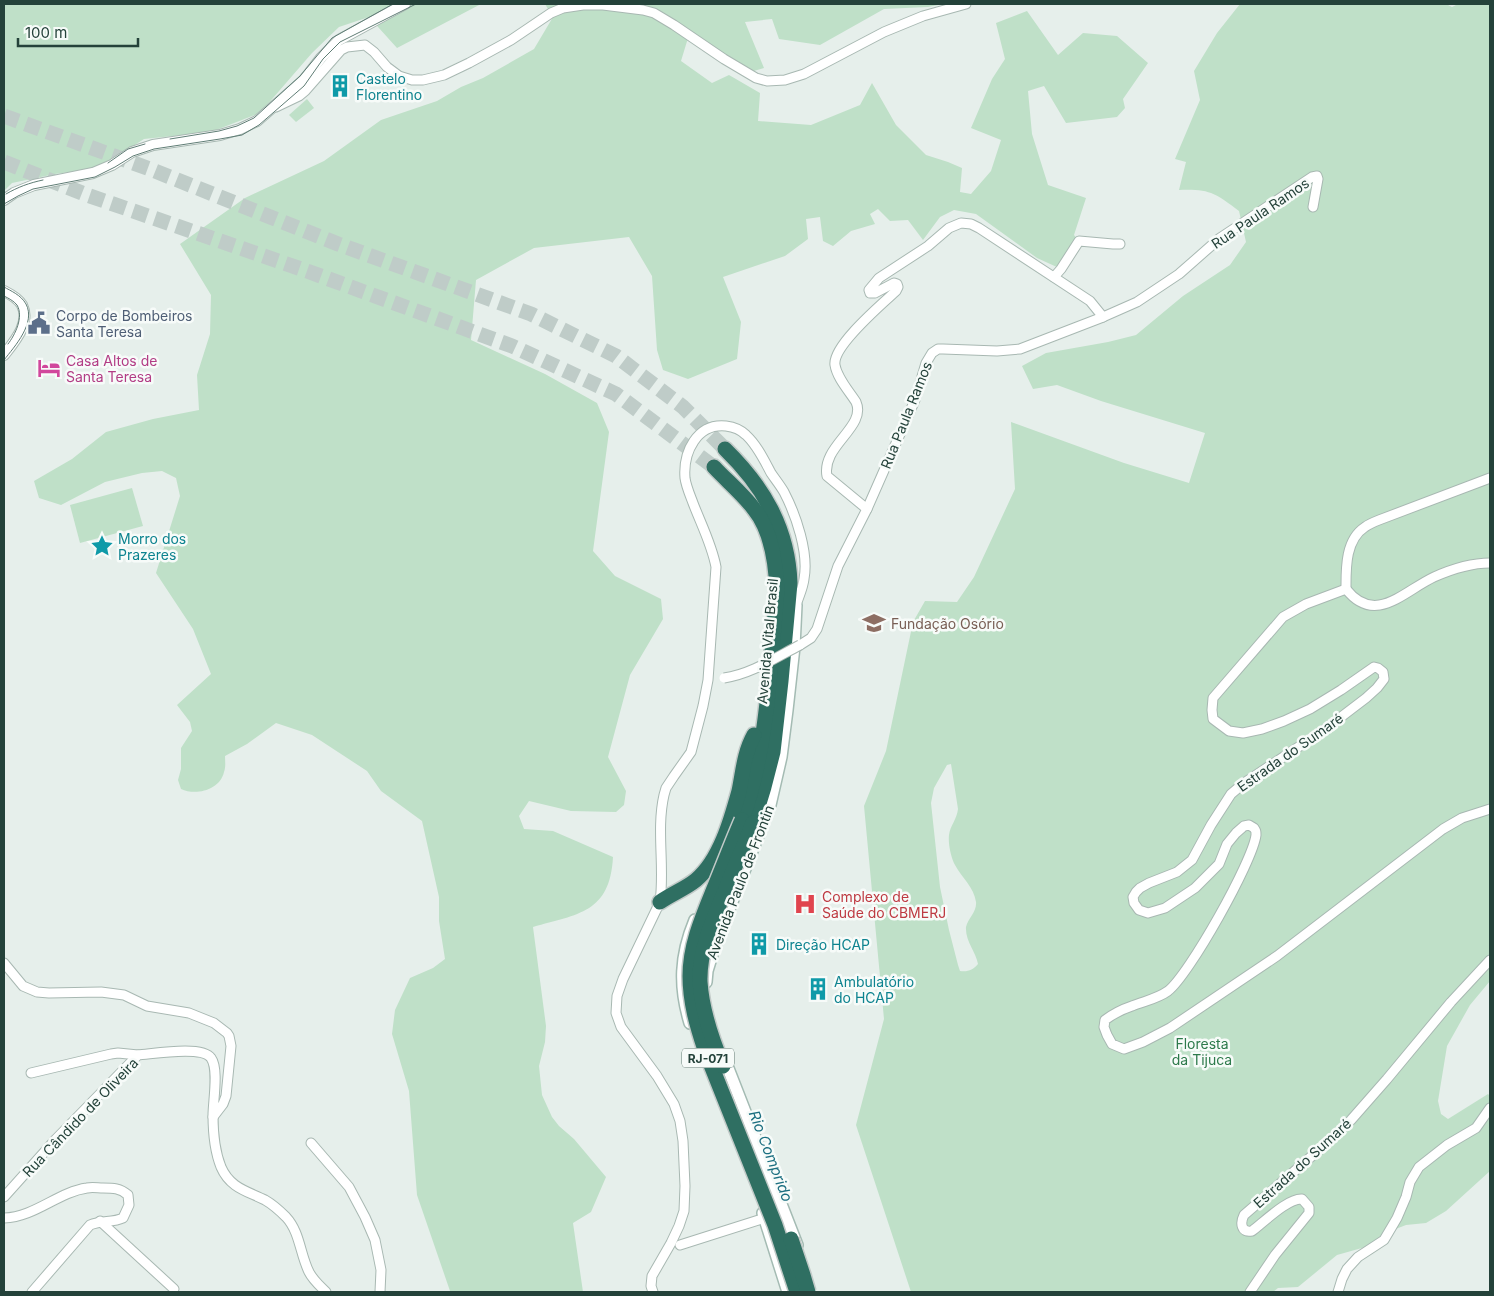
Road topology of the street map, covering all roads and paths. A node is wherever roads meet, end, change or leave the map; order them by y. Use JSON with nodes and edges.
{"nodes":[{"id":1,"x":405,"y":4,"type":"edge"},
{"id":2,"x":966,"y":4,"type":"edge"},
{"id":3,"x":270,"y":110,"type":"junction"},
{"id":4,"x":4,"y":200,"type":"edge"},
{"id":5,"x":1312,"y":207,"type":"dead end"},
{"id":6,"x":1120,"y":244,"type":"dead end"},
{"id":7,"x":1054,"y":277,"type":"junction"},
{"id":8,"x":4,"y":290,"type":"edge"},
{"id":9,"x":1103,"y":317,"type":"junction"},
{"id":10,"x":4,"y":355,"type":"edge"},
{"id":11,"x":724,"y":449,"type":"tunnel mouth"},
{"id":12,"x":714,"y":467,"type":"tunnel mouth"},
{"id":13,"x":1490,"y":478,"type":"edge"},
{"id":14,"x":761,"y":491,"type":"junction"},
{"id":15,"x":867,"y":509,"type":"junction"},
{"id":16,"x":775,"y":563,"type":"junction"},
{"id":17,"x":1490,"y":563,"type":"edge"},
{"id":18,"x":1346,"y":589,"type":"junction"},
{"id":19,"x":796,"y":604,"type":"junction"},
{"id":20,"x":708,"y":680,"type":"junction"},
{"id":21,"x":754,"y":735,"type":"junction"},
{"id":22,"x":1490,"y":809,"type":"edge"},
{"id":23,"x":747,"y":822,"type":"junction"},
{"id":24,"x":731,"y":839,"type":"junction"},
{"id":25,"x":752,"y":847,"type":"junction"},
{"id":26,"x":660,"y":902,"type":"junction"},
{"id":27,"x":1490,"y":960,"type":"edge"},
{"id":28,"x":4,"y":963,"type":"edge"},
{"id":29,"x":138,"y":1055,"type":"junction"},
{"id":30,"x":32,"y":1073,"type":"dead end"},
{"id":31,"x":1490,"y":1108,"type":"edge"},
{"id":32,"x":213,"y":1117,"type":"junction"},
{"id":33,"x":311,"y":1143,"type":"dead end"},
{"id":34,"x":4,"y":1197,"type":"edge"},
{"id":35,"x":784,"y":1212,"type":"junction"},
{"id":36,"x":4,"y":1218,"type":"edge"},
{"id":37,"x":765,"y":1218,"type":"junction"},
{"id":38,"x":100,"y":1221,"type":"junction"},
{"id":39,"x":680,"y":1245,"type":"dead end"},
{"id":40,"x":174,"y":1289,"type":"dead end"},
{"id":41,"x":32,"y":1292,"type":"edge"},
{"id":42,"x":326,"y":1292,"type":"edge"},
{"id":43,"x":380,"y":1292,"type":"edge"},
{"id":44,"x":652,"y":1292,"type":"edge"},
{"id":45,"x":788,"y":1292,"type":"edge"},
{"id":46,"x":796,"y":1292,"type":"edge"},
{"id":47,"x":808,"y":1292,"type":"edge"},
{"id":48,"x":814,"y":1292,"type":"edge"},
{"id":49,"x":1250,"y":1292,"type":"edge"},
{"id":50,"x":1338,"y":1292,"type":"edge"}],
"edges":[{"from":1,"to":3,"type":"street"},
{"from":2,"to":3,"type":"street"},
{"from":3,"to":4,"type":"street"},
{"from":5,"to":9,"type":"street","name":"Rua Paula Ramos"},
{"from":6,"to":7,"type":"street"},
{"from":7,"to":9,"type":"street"},
{"from":7,"to":15,"type":"street"},
{"from":8,"to":10,"type":"street"},
{"from":9,"to":15,"type":"street","name":"Rua Paula Ramos"},
{"from":11,"to":14,"type":"highway","name":"Avenida Vital Brasil"},
{"from":12,"to":16,"type":"highway","name":"Avenida Vital Brasil"},
{"from":13,"to":18,"type":"street"},
{"from":14,"to":19,"type":"highway"},
{"from":14,"to":23,"type":"highway","name":"Avenida Vital Brasil"},
{"from":15,"to":20,"type":"street","name":"Rua Paula Ramos","bridge":true},
{"from":16,"to":21,"type":"highway"},
{"from":16,"to":23,"type":"highway","name":"Avenida Vital Brasil"},
{"from":17,"to":18,"type":"street"},
{"from":18,"to":22,"type":"street","name":"Estrada do Sumaré"},
{"from":19,"to":20,"type":"street"},
{"from":19,"to":25,"type":"main road","name":"Avenida Paulo de Frontin"},
{"from":20,"to":26,"type":"street"},
{"from":21,"to":24,"type":"highway"},
{"from":21,"to":26,"type":"highway"},
{"from":23,"to":46,"type":"highway","number":"RJ-071","bridge":true},
{"from":23,"to":47,"type":"highway","number":"RJ-071","bridge":true},
{"from":24,"to":25,"type":"main road","bridge":true},
{"from":24,"to":37,"type":"main road","name":"Avenida Paulo de Frontin"},
{"from":25,"to":35,"type":"main road","name":"Avenida Paulo de Frontin"},
{"from":26,"to":44,"type":"street"},
{"from":27,"to":49,"type":"street","name":"Estrada do Sumaré"},
{"from":28,"to":32,"type":"street"},
{"from":29,"to":30,"type":"street"},
{"from":29,"to":32,"type":"street","name":"Rua Cândido de Oliveira"},
{"from":29,"to":34,"type":"street","name":"Rua Cândido de Oliveira"},
{"from":31,"to":50,"type":"street"},
{"from":32,"to":42,"type":"street","name":"Rua Cândido de Oliveira"},
{"from":33,"to":43,"type":"street"},
{"from":35,"to":37,"type":"main road"},
{"from":35,"to":48,"type":"main road","name":"Avenida Paulo de Frontin"},
{"from":36,"to":38,"type":"street"},
{"from":37,"to":39,"type":"street"},
{"from":37,"to":45,"type":"main road","name":"Avenida Paulo de Frontin"},
{"from":38,"to":40,"type":"street"},
{"from":38,"to":41,"type":"street"}]}
